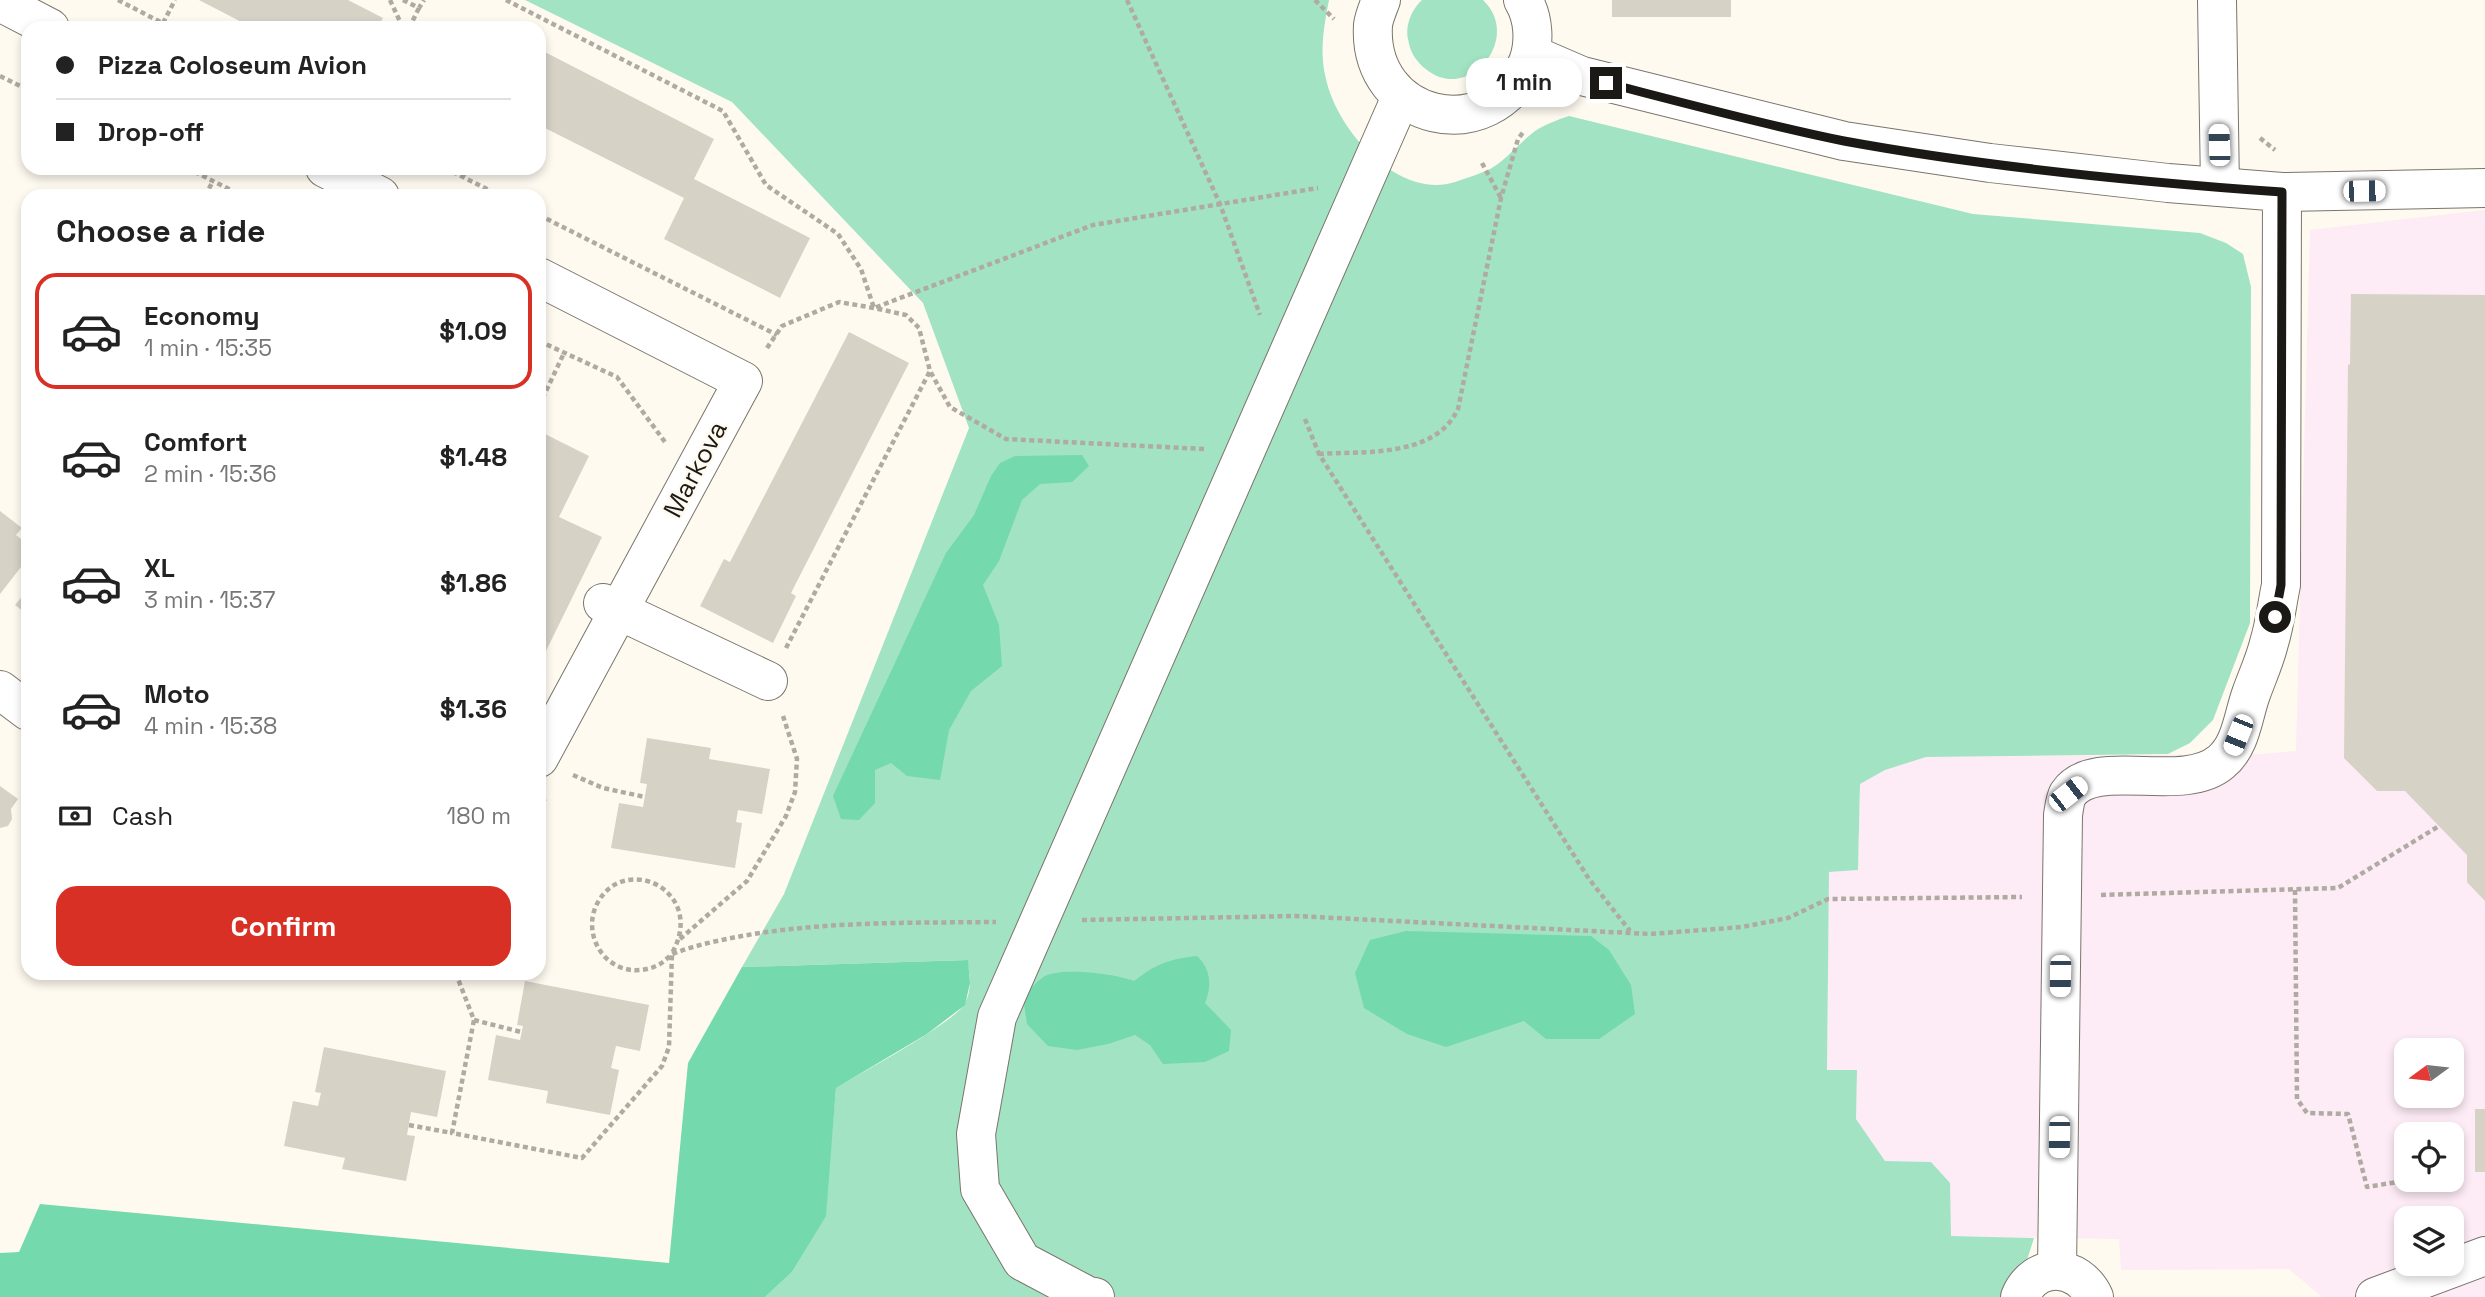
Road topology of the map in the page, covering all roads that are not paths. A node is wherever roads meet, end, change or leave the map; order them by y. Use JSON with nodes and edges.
{"nodes":[{"id":1,"x":1381,"y":0,"type":"edge"},
{"id":2,"x":1524,"y":0,"type":"edge"},
{"id":3,"x":2217,"y":0,"type":"edge"},
{"id":4,"x":0,"y":2,"type":"edge"},
{"id":5,"x":37,"y":21,"type":"edge"},
{"id":6,"x":1531,"y":54,"type":"junction"},
{"id":7,"x":1401,"y":97,"type":"junction"},
{"id":8,"x":339,"y":175,"type":"edge"},
{"id":9,"x":2220,"y":187,"type":"junction"},
{"id":10,"x":2485,"y":188,"type":"edge"},
{"id":11,"x":366,"y":189,"type":"edge"},
{"id":12,"x":2282,"y":192,"type":"junction"},
{"id":13,"x":546,"y":281,"type":"edge"},
{"id":14,"x":611,"y":607,"type":"junction"},
{"id":15,"x":768,"y":681,"type":"road end"},
{"id":16,"x":0,"y":690,"type":"edge"},
{"id":17,"x":21,"y":705,"type":"edge"},
{"id":18,"x":553,"y":774,"type":"edge"},
{"id":19,"x":2485,"y":1255,"type":"edge"},
{"id":20,"x":2057,"y":1270,"type":"junction"},
{"id":21,"x":1095,"y":1297,"type":"edge"},
{"id":22,"x":2020,"y":1297,"type":"edge"},
{"id":23,"x":2094,"y":1297,"type":"edge"},
{"id":24,"x":2375,"y":1297,"type":"edge"}],
"edges":[{"from":1,"to":7,"type":"street"},
{"from":2,"to":6,"type":"street"},
{"from":3,"to":9,"type":"street"},
{"from":4,"to":5,"type":"street"},
{"from":6,"to":7,"type":"street"},
{"from":6,"to":9,"type":"street"},
{"from":7,"to":21,"type":"street"},
{"from":8,"to":11,"type":"street"},
{"from":9,"to":12,"type":"street"},
{"from":10,"to":12,"type":"street"},
{"from":12,"to":20,"type":"street"},
{"from":13,"to":14,"type":"street","name":"Markova"},
{"from":14,"to":15,"type":"street"},
{"from":14,"to":18,"type":"street","name":"Markova"},
{"from":16,"to":17,"type":"street"},
{"from":19,"to":24,"type":"street"},
{"from":20,"to":22,"type":"street"},
{"from":20,"to":23,"type":"street"}]}
